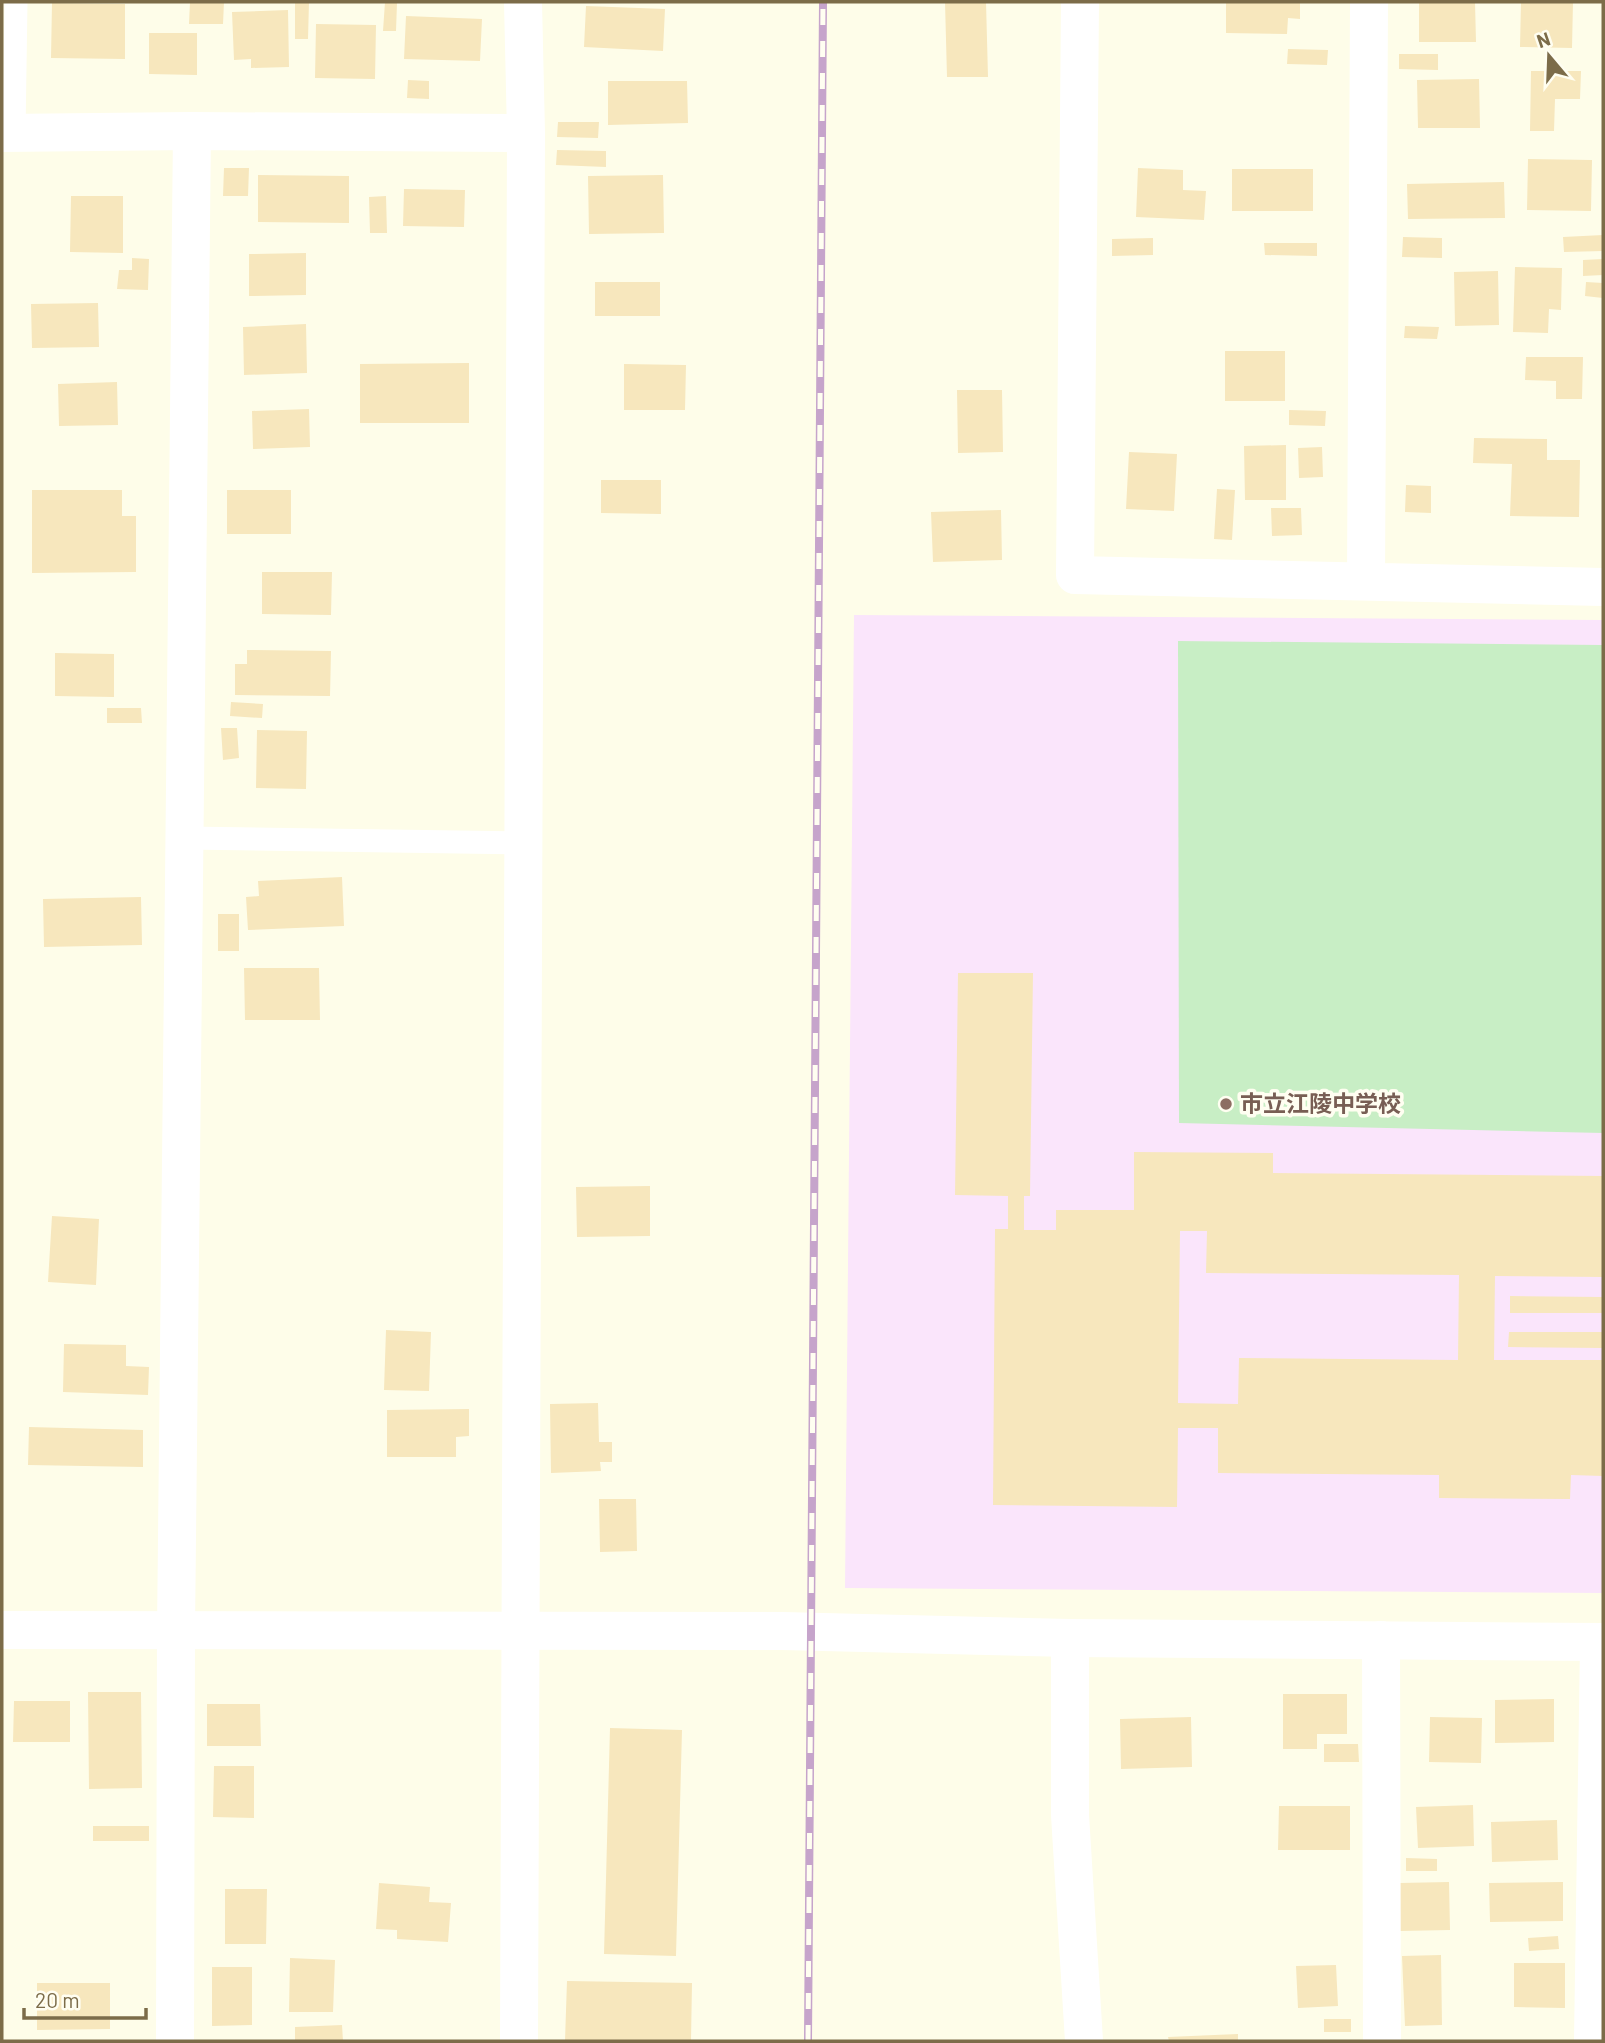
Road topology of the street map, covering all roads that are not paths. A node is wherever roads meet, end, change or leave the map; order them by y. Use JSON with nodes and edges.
{"nodes":[{"id":1,"x":16,"y":2,"type":"edge"},
{"id":2,"x":523,"y":2,"type":"edge"},
{"id":3,"x":1080,"y":2,"type":"edge"},
{"id":4,"x":1369,"y":2,"type":"edge"},
{"id":5,"x":192,"y":131,"type":"junction"},
{"id":6,"x":8,"y":133,"type":"edge"},
{"id":7,"x":526,"y":133,"type":"junction"},
{"id":8,"x":1366,"y":581,"type":"junction"},
{"id":9,"x":1603,"y":587,"type":"edge"},
{"id":10,"x":185,"y":838,"type":"junction"},
{"id":11,"x":526,"y":843,"type":"junction"},
{"id":12,"x":2,"y":1630,"type":"edge"},
{"id":13,"x":176,"y":1631,"type":"junction"},
{"id":14,"x":521,"y":1633,"type":"junction"},
{"id":15,"x":1070,"y":1638,"type":"junction"},
{"id":16,"x":1381,"y":1640,"type":"junction"},
{"id":17,"x":1601,"y":1642,"type":"edge"},
{"id":18,"x":175,"y":2041,"type":"edge"},
{"id":19,"x":519,"y":2041,"type":"edge"},
{"id":20,"x":1084,"y":2041,"type":"edge"},
{"id":21,"x":1382,"y":2041,"type":"edge"},
{"id":22,"x":1593,"y":2041,"type":"edge"}],
"edges":[{"from":1,"to":6,"type":"lane"},
{"from":2,"to":7,"type":"street"},
{"from":3,"to":8,"type":"street"},
{"from":4,"to":8,"type":"street"},
{"from":5,"to":6,"type":"street"},
{"from":5,"to":7,"type":"street"},
{"from":5,"to":10,"type":"street"},
{"from":7,"to":11,"type":"street"},
{"from":8,"to":9,"type":"street"},
{"from":10,"to":11,"type":"lane"},
{"from":10,"to":13,"type":"street"},
{"from":11,"to":14,"type":"street"},
{"from":12,"to":13,"type":"street"},
{"from":13,"to":14,"type":"street"},
{"from":13,"to":18,"type":"street"},
{"from":14,"to":15,"type":"street"},
{"from":14,"to":19,"type":"street"},
{"from":15,"to":16,"type":"street"},
{"from":15,"to":20,"type":"street"},
{"from":16,"to":17,"type":"street"},
{"from":16,"to":21,"type":"street"},
{"from":17,"to":22,"type":"street"}]}
